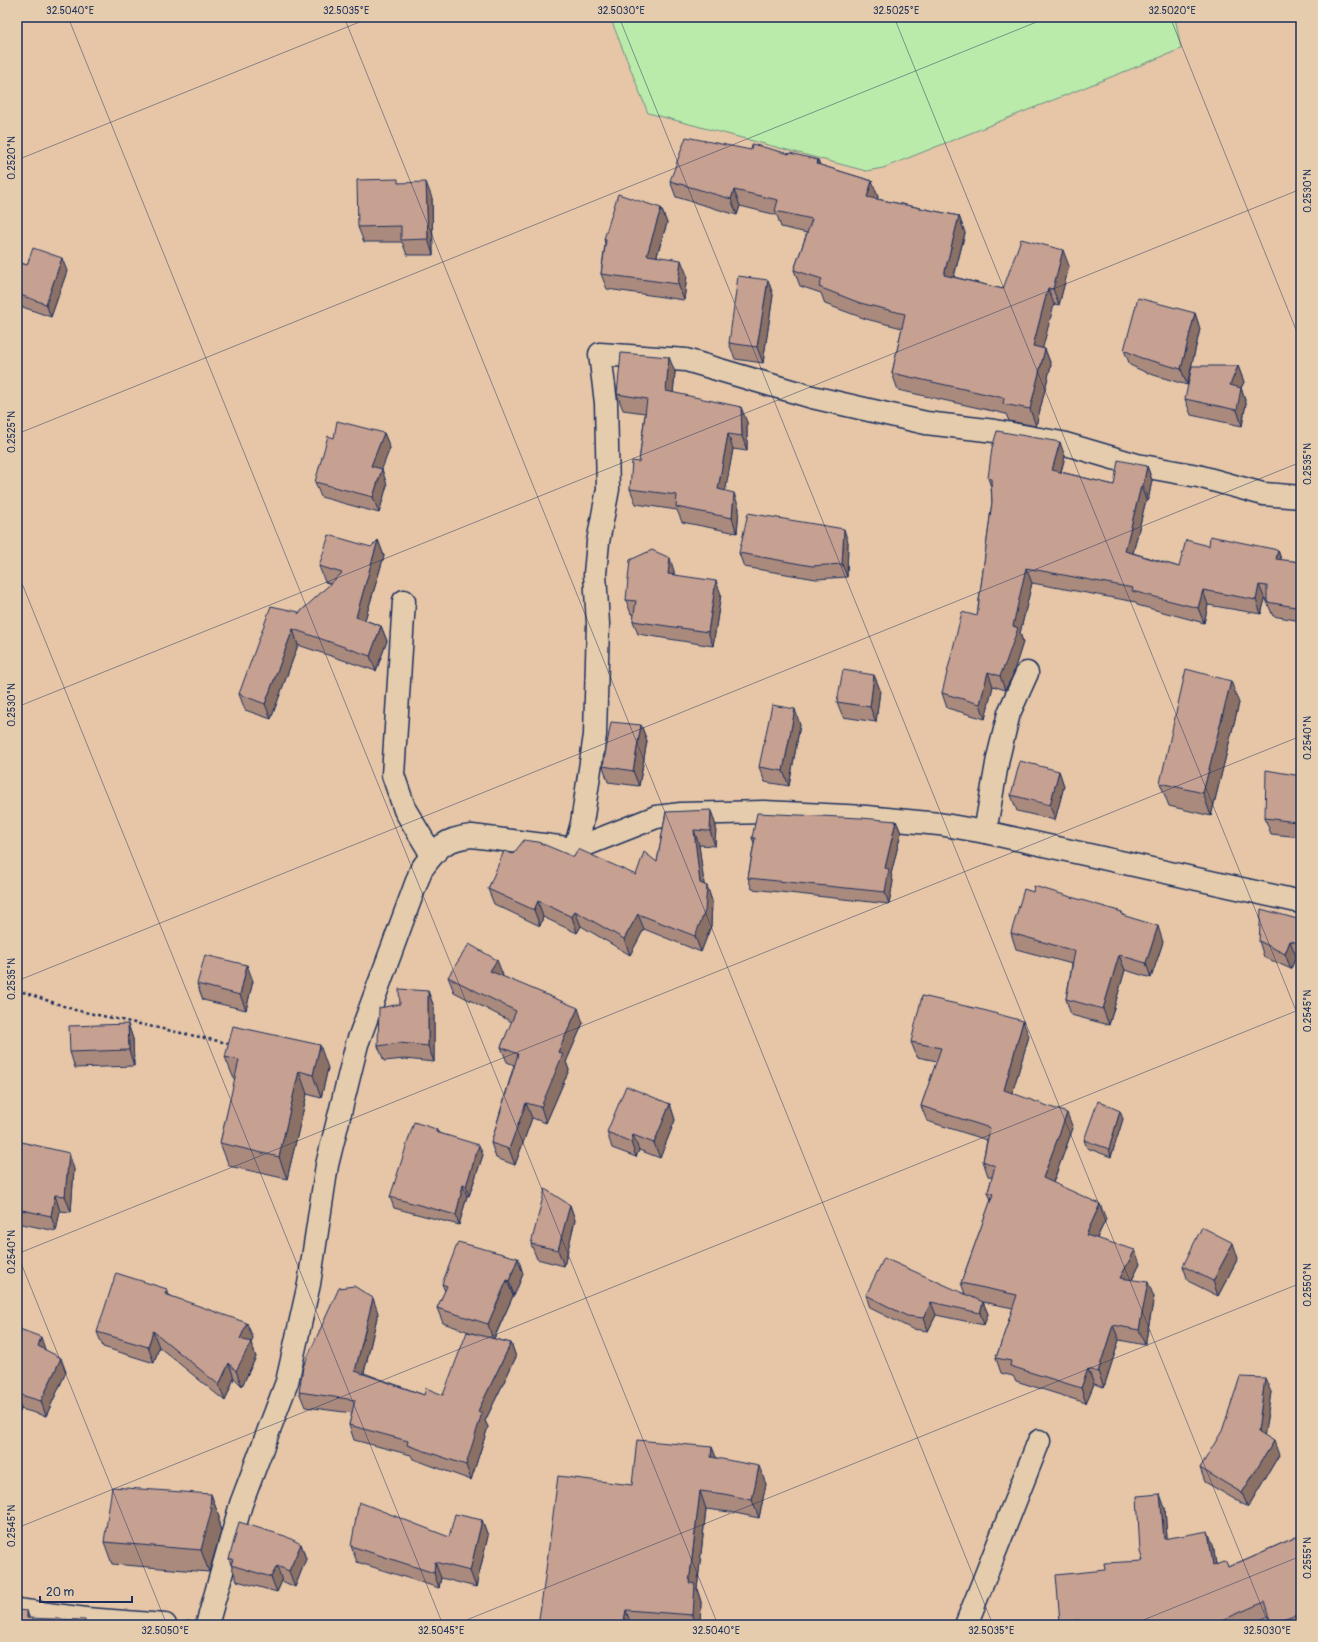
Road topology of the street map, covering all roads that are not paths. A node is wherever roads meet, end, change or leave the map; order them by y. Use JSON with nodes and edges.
{"nodes":[{"id":1,"x":1301,"y":497,"type":"edge"},
{"id":2,"x":404,"y":601,"type":"dead end"},
{"id":3,"x":1026,"y":673,"type":"dead end"},
{"id":4,"x":985,"y":832,"type":"junction"},
{"id":5,"x":575,"y":849,"type":"junction"},
{"id":6,"x":432,"y":855,"type":"junction"},
{"id":7,"x":1301,"y":902,"type":"edge"},
{"id":8,"x":1039,"y":1442,"type":"dead end"},
{"id":9,"x":17,"y":1610,"type":"edge"},
{"id":10,"x":166,"y":1625,"type":"edge"},
{"id":11,"x":207,"y":1625,"type":"edge"},
{"id":12,"x":966,"y":1625,"type":"edge"}],
"edges":[{"from":1,"to":5,"type":"street"},
{"from":2,"to":6,"type":"street"},
{"from":3,"to":4,"type":"street"},
{"from":4,"to":5,"type":"street"},
{"from":4,"to":7,"type":"street"},
{"from":5,"to":6,"type":"street"},
{"from":6,"to":11,"type":"street"},
{"from":8,"to":12,"type":"street"},
{"from":9,"to":10,"type":"street"}]}
